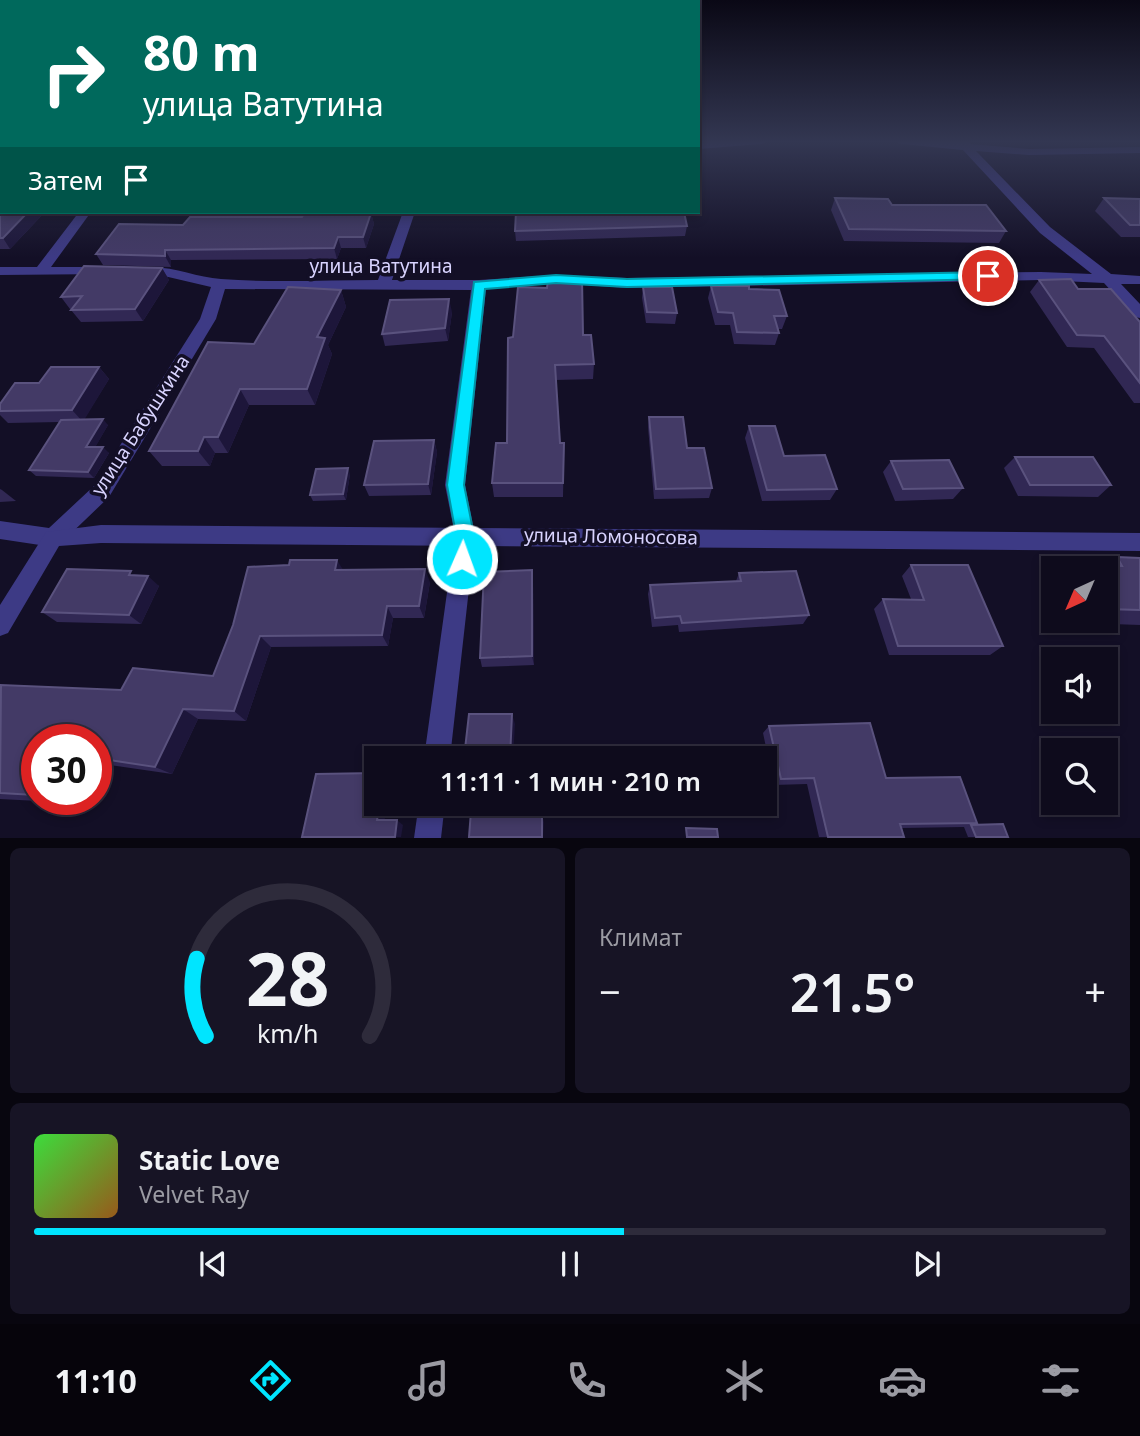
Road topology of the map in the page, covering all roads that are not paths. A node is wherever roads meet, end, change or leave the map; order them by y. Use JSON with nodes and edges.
{"nodes":[{"id":1,"x":999,"y":180,"type":"edge"},
{"id":2,"x":84,"y":214,"type":"edge"},
{"id":3,"x":408,"y":214,"type":"edge"},
{"id":4,"x":0,"y":271,"type":"edge"},
{"id":5,"x":41,"y":271,"type":"junction"},
{"id":6,"x":1109,"y":280,"type":"junction"},
{"id":7,"x":1140,"y":280,"type":"edge"},
{"id":8,"x":219,"y":285,"type":"junction"},
{"id":9,"x":383,"y":285,"type":"junction"},
{"id":10,"x":479,"y":285,"type":"junction"},
{"id":11,"x":1140,"y":313,"type":"edge"},
{"id":12,"x":0,"y":530,"type":"edge"},
{"id":13,"x":465,"y":535,"type":"junction"},
{"id":14,"x":52,"y":538,"type":"junction"},
{"id":15,"x":1140,"y":542,"type":"edge"},
{"id":16,"x":0,"y":625,"type":"edge"},
{"id":17,"x":439,"y":746,"type":"edge"},
{"id":18,"x":430,"y":816,"type":"edge"},
{"id":19,"x":427,"y":838,"type":"edge"}],
"edges":[{"from":1,"to":6,"type":"street"},
{"from":2,"to":5,"type":"street"},
{"from":3,"to":9,"type":"street"},
{"from":4,"to":5,"type":"street","name":"улица Ватутина"},
{"from":5,"to":8,"type":"street","name":"улица Ватутина"},
{"from":6,"to":7,"type":"street","name":"улица Ватутина"},
{"from":6,"to":10,"type":"street","name":"улица Ватутина"},
{"from":6,"to":11,"type":"street"},
{"from":8,"to":9,"type":"street","name":"улица Ватутина"},
{"from":8,"to":14,"type":"street","name":"улица Бабушкина"},
{"from":9,"to":10,"type":"street","name":"улица Ватутина"},
{"from":10,"to":13,"type":"street"},
{"from":12,"to":14,"type":"street","name":"улица Ломоносова"},
{"from":13,"to":14,"type":"street","name":"улица Ломоносова"},
{"from":13,"to":15,"type":"street","name":"улица Ломоносова"},
{"from":13,"to":17,"type":"street"},
{"from":14,"to":16,"type":"street","name":"улица Бабушкина"},
{"from":18,"to":19,"type":"street"}]}
